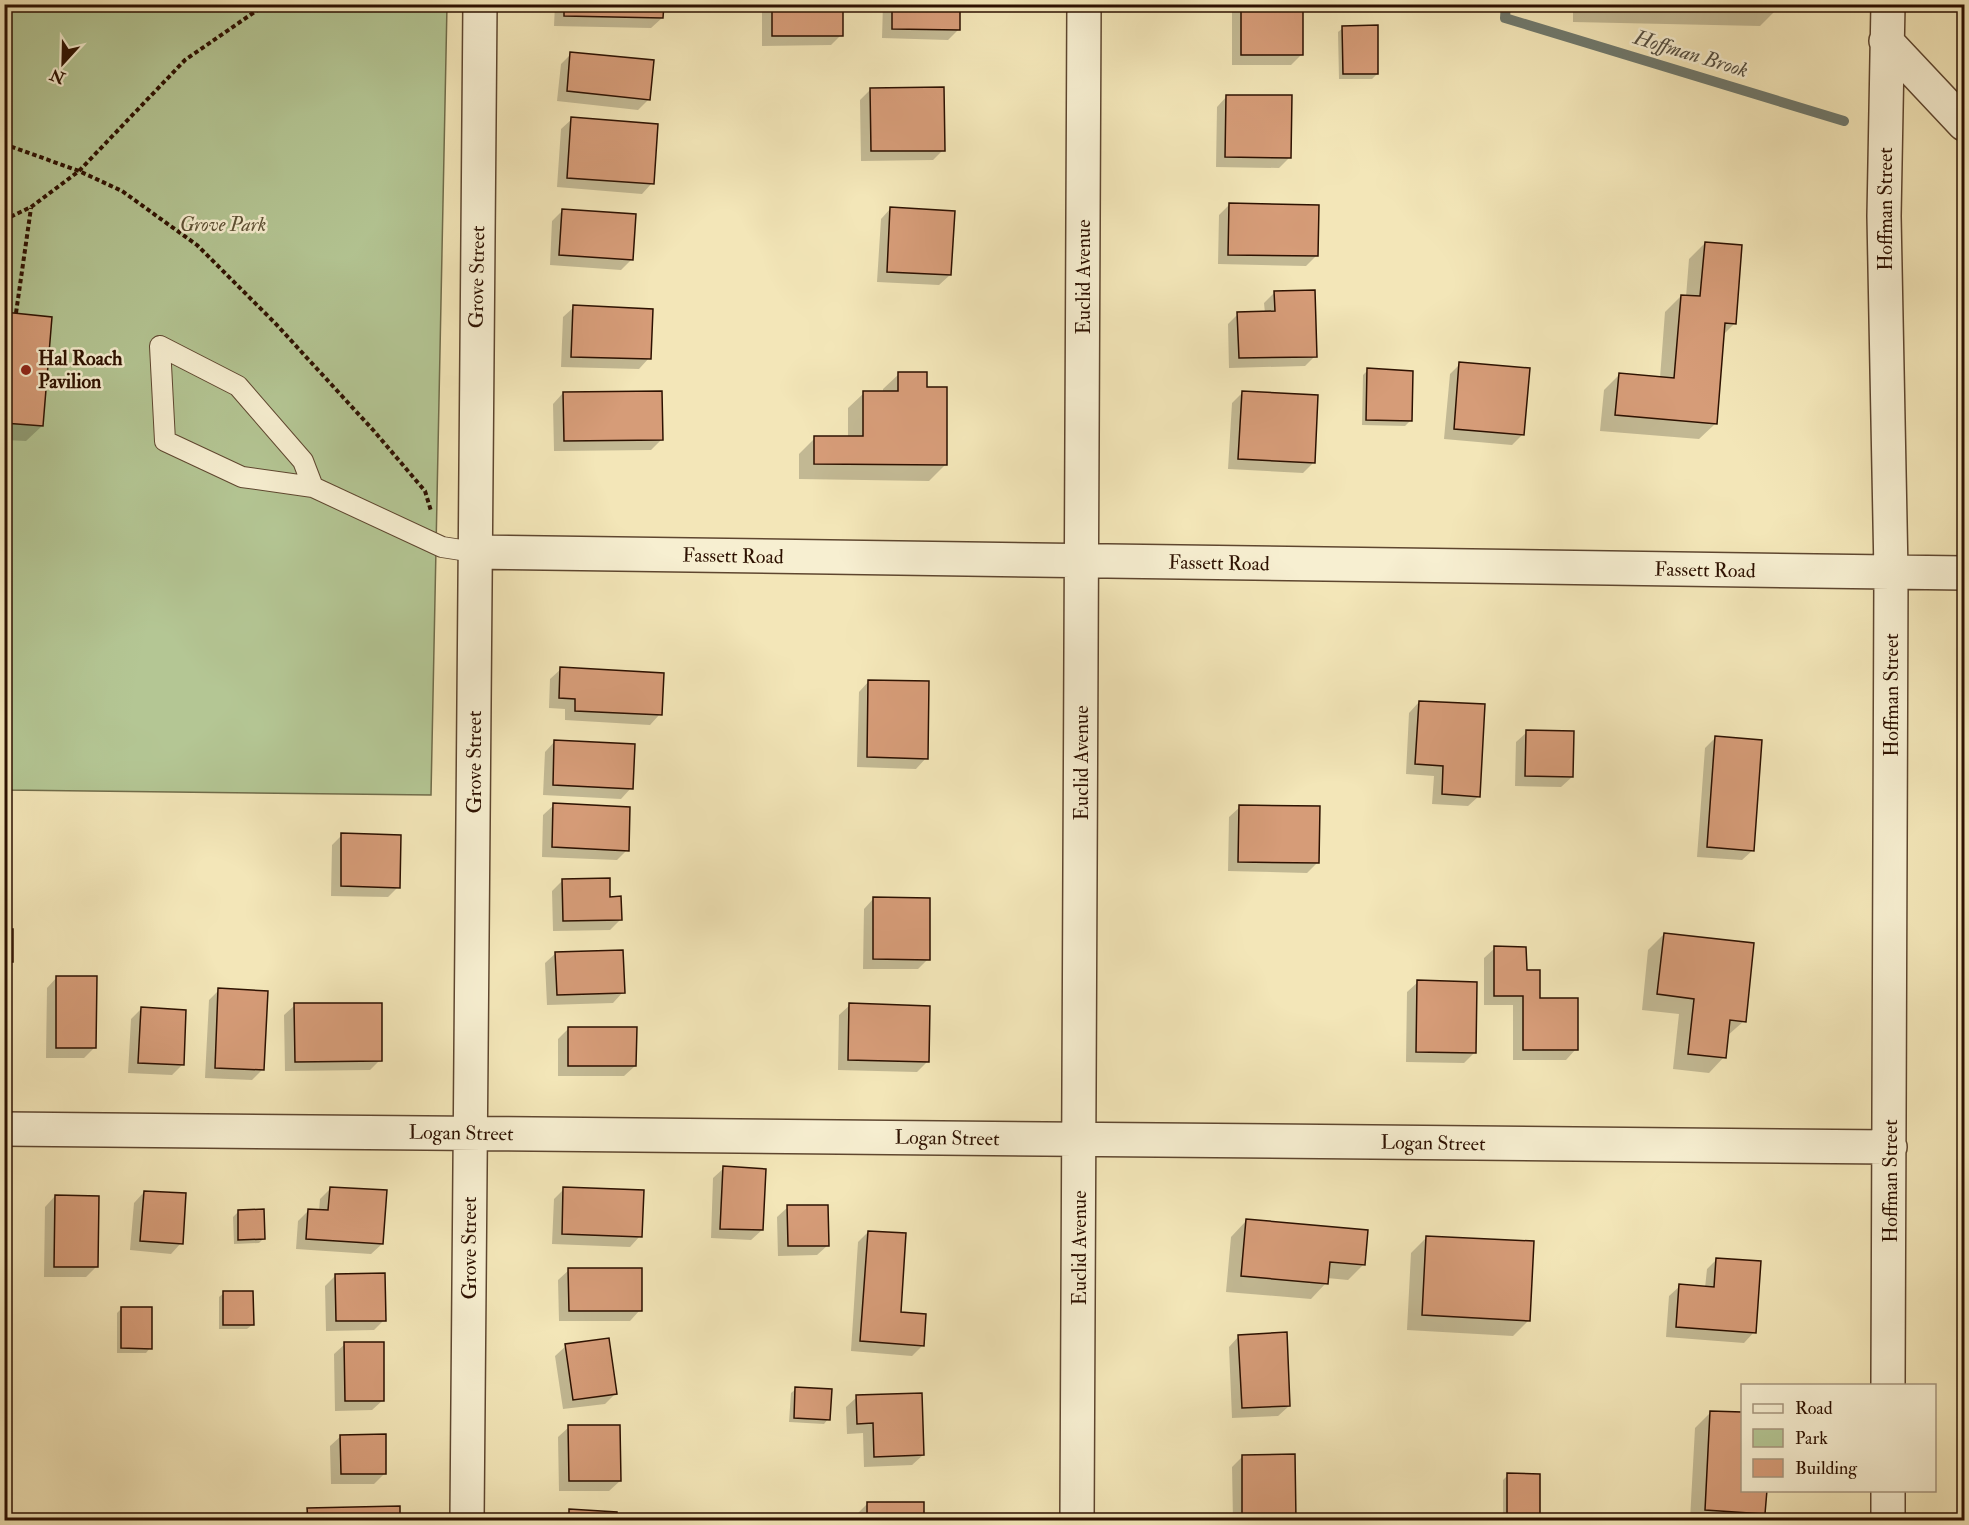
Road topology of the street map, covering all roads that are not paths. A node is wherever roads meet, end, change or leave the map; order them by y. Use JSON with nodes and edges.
{"nodes":[{"id":1,"x":480,"y":4,"type":"edge"},
{"id":2,"x":1084,"y":4,"type":"edge"},
{"id":3,"x":1888,"y":4,"type":"edge"},
{"id":4,"x":1886,"y":41,"type":"junction"},
{"id":5,"x":1965,"y":124,"type":"edge"},
{"id":6,"x":313,"y":487,"type":"junction"},
{"id":7,"x":474,"y":552,"type":"junction"},
{"id":8,"x":1082,"y":561,"type":"junction"},
{"id":9,"x":1891,"y":573,"type":"junction"},
{"id":10,"x":1965,"y":573,"type":"edge"},
{"id":11,"x":4,"y":1129,"type":"edge"},
{"id":12,"x":470,"y":1132,"type":"junction"},
{"id":13,"x":1079,"y":1140,"type":"junction"},
{"id":14,"x":1890,"y":1148,"type":"junction"},
{"id":15,"x":1888,"y":1384,"type":"edge"},
{"id":16,"x":1888,"y":1492,"type":"edge"},
{"id":17,"x":467,"y":1521,"type":"edge"},
{"id":18,"x":1077,"y":1521,"type":"edge"},
{"id":19,"x":1888,"y":1521,"type":"edge"}],
"edges":[{"from":1,"to":7,"type":"street","name":"Grove Street"},
{"from":2,"to":8,"type":"street","name":"Euclid Avenue"},
{"from":3,"to":4,"type":"street","name":"Hoffman Street"},
{"from":4,"to":5,"type":"street"},
{"from":4,"to":9,"type":"street","name":"Hoffman Street"},
{"from":6,"to":6,"type":"lane"},
{"from":6,"to":7,"type":"lane"},
{"from":7,"to":8,"type":"street","name":"Fassett Road"},
{"from":7,"to":12,"type":"street","name":"Grove Street"},
{"from":8,"to":9,"type":"street","name":"Fassett Road"},
{"from":8,"to":13,"type":"street","name":"Euclid Avenue"},
{"from":9,"to":10,"type":"street","name":"Fassett Road"},
{"from":9,"to":14,"type":"street","name":"Hoffman Street"},
{"from":11,"to":12,"type":"street","name":"Logan Street"},
{"from":12,"to":13,"type":"street","name":"Logan Street"},
{"from":12,"to":17,"type":"street","name":"Grove Street"},
{"from":13,"to":14,"type":"street","name":"Logan Street"},
{"from":13,"to":18,"type":"street","name":"Euclid Avenue"},
{"from":14,"to":15,"type":"street","name":"Hoffman Street"},
{"from":16,"to":19,"type":"street"}]}
